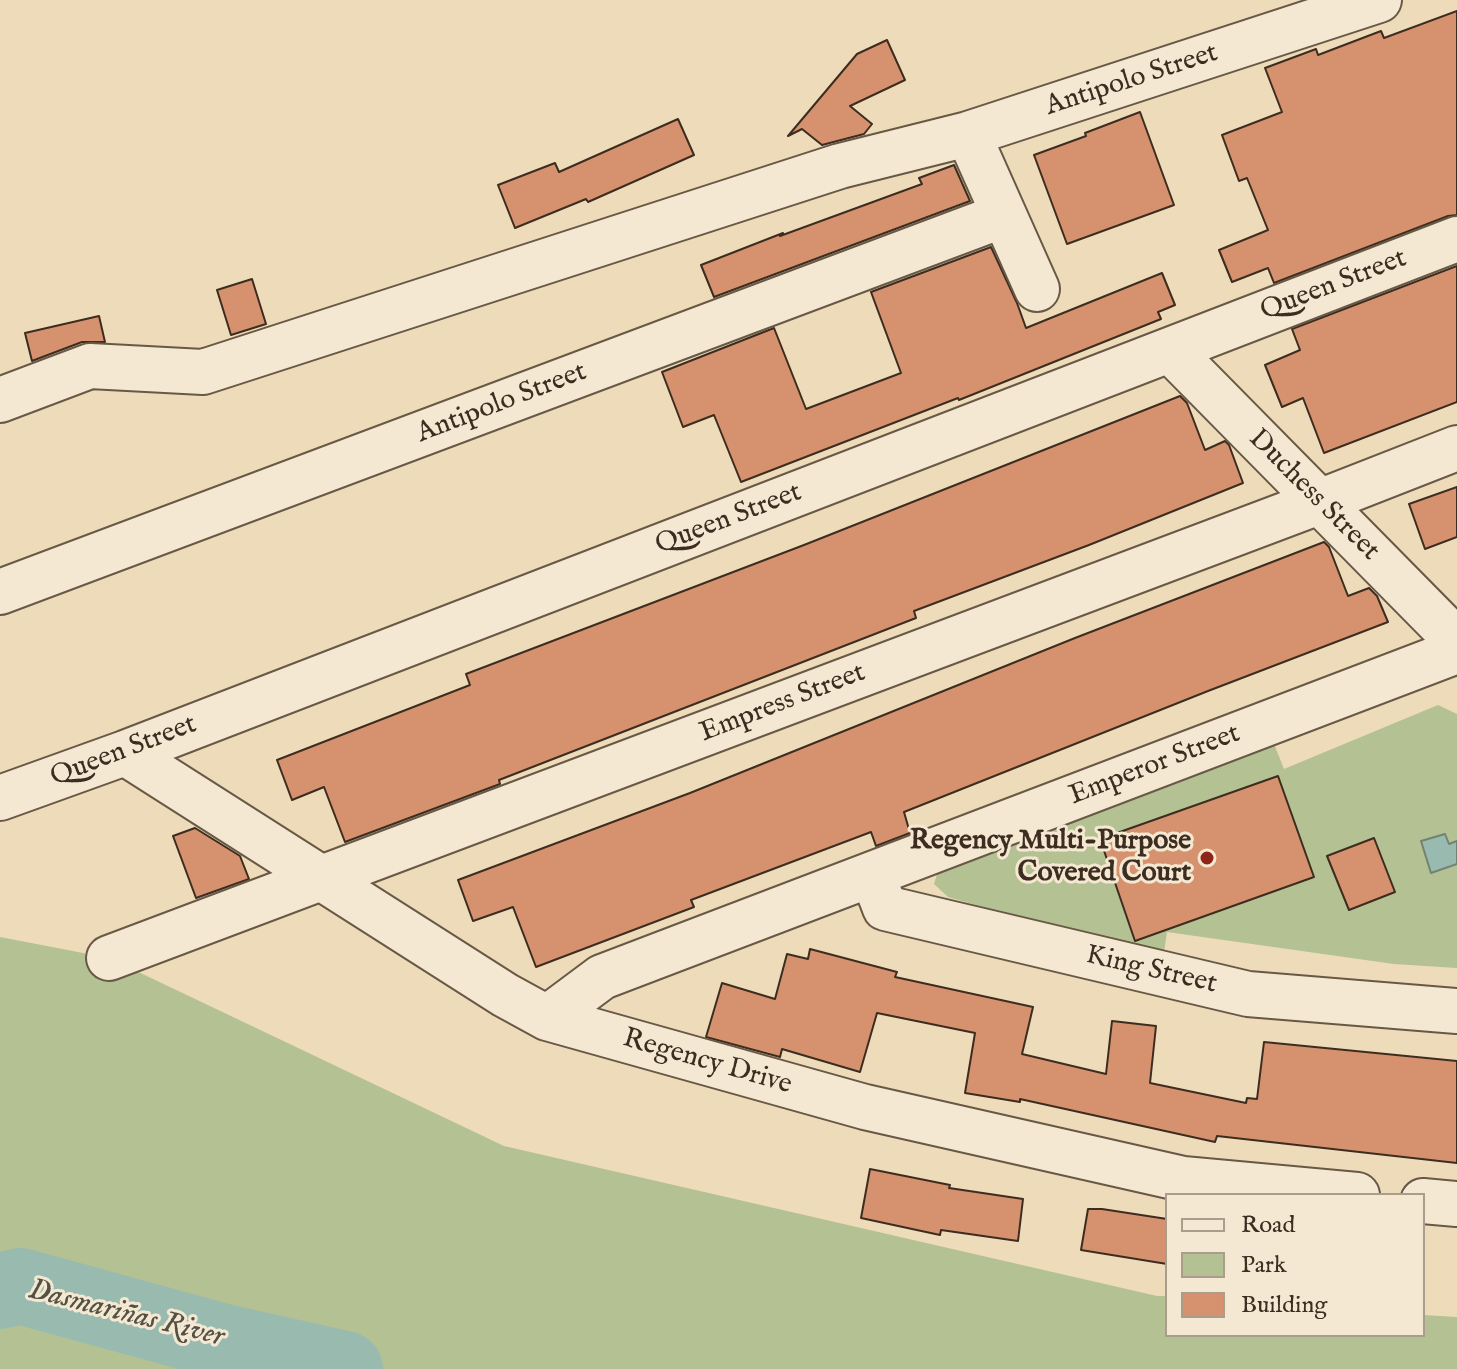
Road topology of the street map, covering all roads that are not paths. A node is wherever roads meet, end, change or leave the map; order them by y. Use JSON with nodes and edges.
{"nodes":[{"id":1,"x":1379,"y":0,"type":"edge"},
{"id":2,"x":968,"y":134,"type":"junction"},
{"id":3,"x":1004,"y":215,"type":"junction"},
{"id":4,"x":1457,"y":239,"type":"edge"},
{"id":5,"x":1037,"y":289,"type":"dead end"},
{"id":6,"x":1170,"y":350,"type":"junction"},
{"id":7,"x":0,"y":400,"type":"edge"},
{"id":8,"x":1457,"y":448,"type":"edge"},
{"id":9,"x":1319,"y":502,"type":"junction"},
{"id":10,"x":0,"y":592,"type":"edge"},
{"id":11,"x":1457,"y":641,"type":"edge"},
{"id":12,"x":1457,"y":651,"type":"edge"},
{"id":13,"x":125,"y":753,"type":"junction"},
{"id":14,"x":0,"y":798,"type":"edge"},
{"id":15,"x":872,"y":874,"type":"junction"},
{"id":16,"x":324,"y":878,"type":"junction"},
{"id":17,"x":109,"y":958,"type":"dead end"},
{"id":18,"x":1457,"y":1011,"type":"edge"},
{"id":19,"x":547,"y":1018,"type":"junction"},
{"id":20,"x":1335,"y":1193,"type":"edge"},
{"id":21,"x":1425,"y":1201,"type":"edge"},
{"id":22,"x":1457,"y":1204,"type":"edge"}],
"edges":[{"from":1,"to":2,"type":"street","name":"Antipolo Street"},
{"from":2,"to":3,"type":"street"},
{"from":2,"to":7,"type":"street","name":"Antipolo Street"},
{"from":3,"to":5,"type":"street"},
{"from":3,"to":10,"type":"street","name":"Antipolo Street"},
{"from":4,"to":6,"type":"street","name":"Queen Street"},
{"from":6,"to":9,"type":"street","name":"Duchess Street"},
{"from":6,"to":13,"type":"street","name":"Queen Street"},
{"from":8,"to":9,"type":"street","name":"Empress Street"},
{"from":9,"to":11,"type":"street","name":"Duchess Street"},
{"from":9,"to":16,"type":"street","name":"Empress Street"},
{"from":12,"to":15,"type":"street","name":"Emperor Street"},
{"from":13,"to":14,"type":"street","name":"Queen Street"},
{"from":13,"to":16,"type":"street","name":"Regency Drive"},
{"from":15,"to":18,"type":"street","name":"King Street"},
{"from":15,"to":19,"type":"street","name":"Emperor Street"},
{"from":16,"to":17,"type":"street","name":"Empress Street"},
{"from":16,"to":19,"type":"street","name":"Regency Drive"},
{"from":19,"to":20,"type":"street","name":"Regency Drive"},
{"from":21,"to":22,"type":"street"}]}
